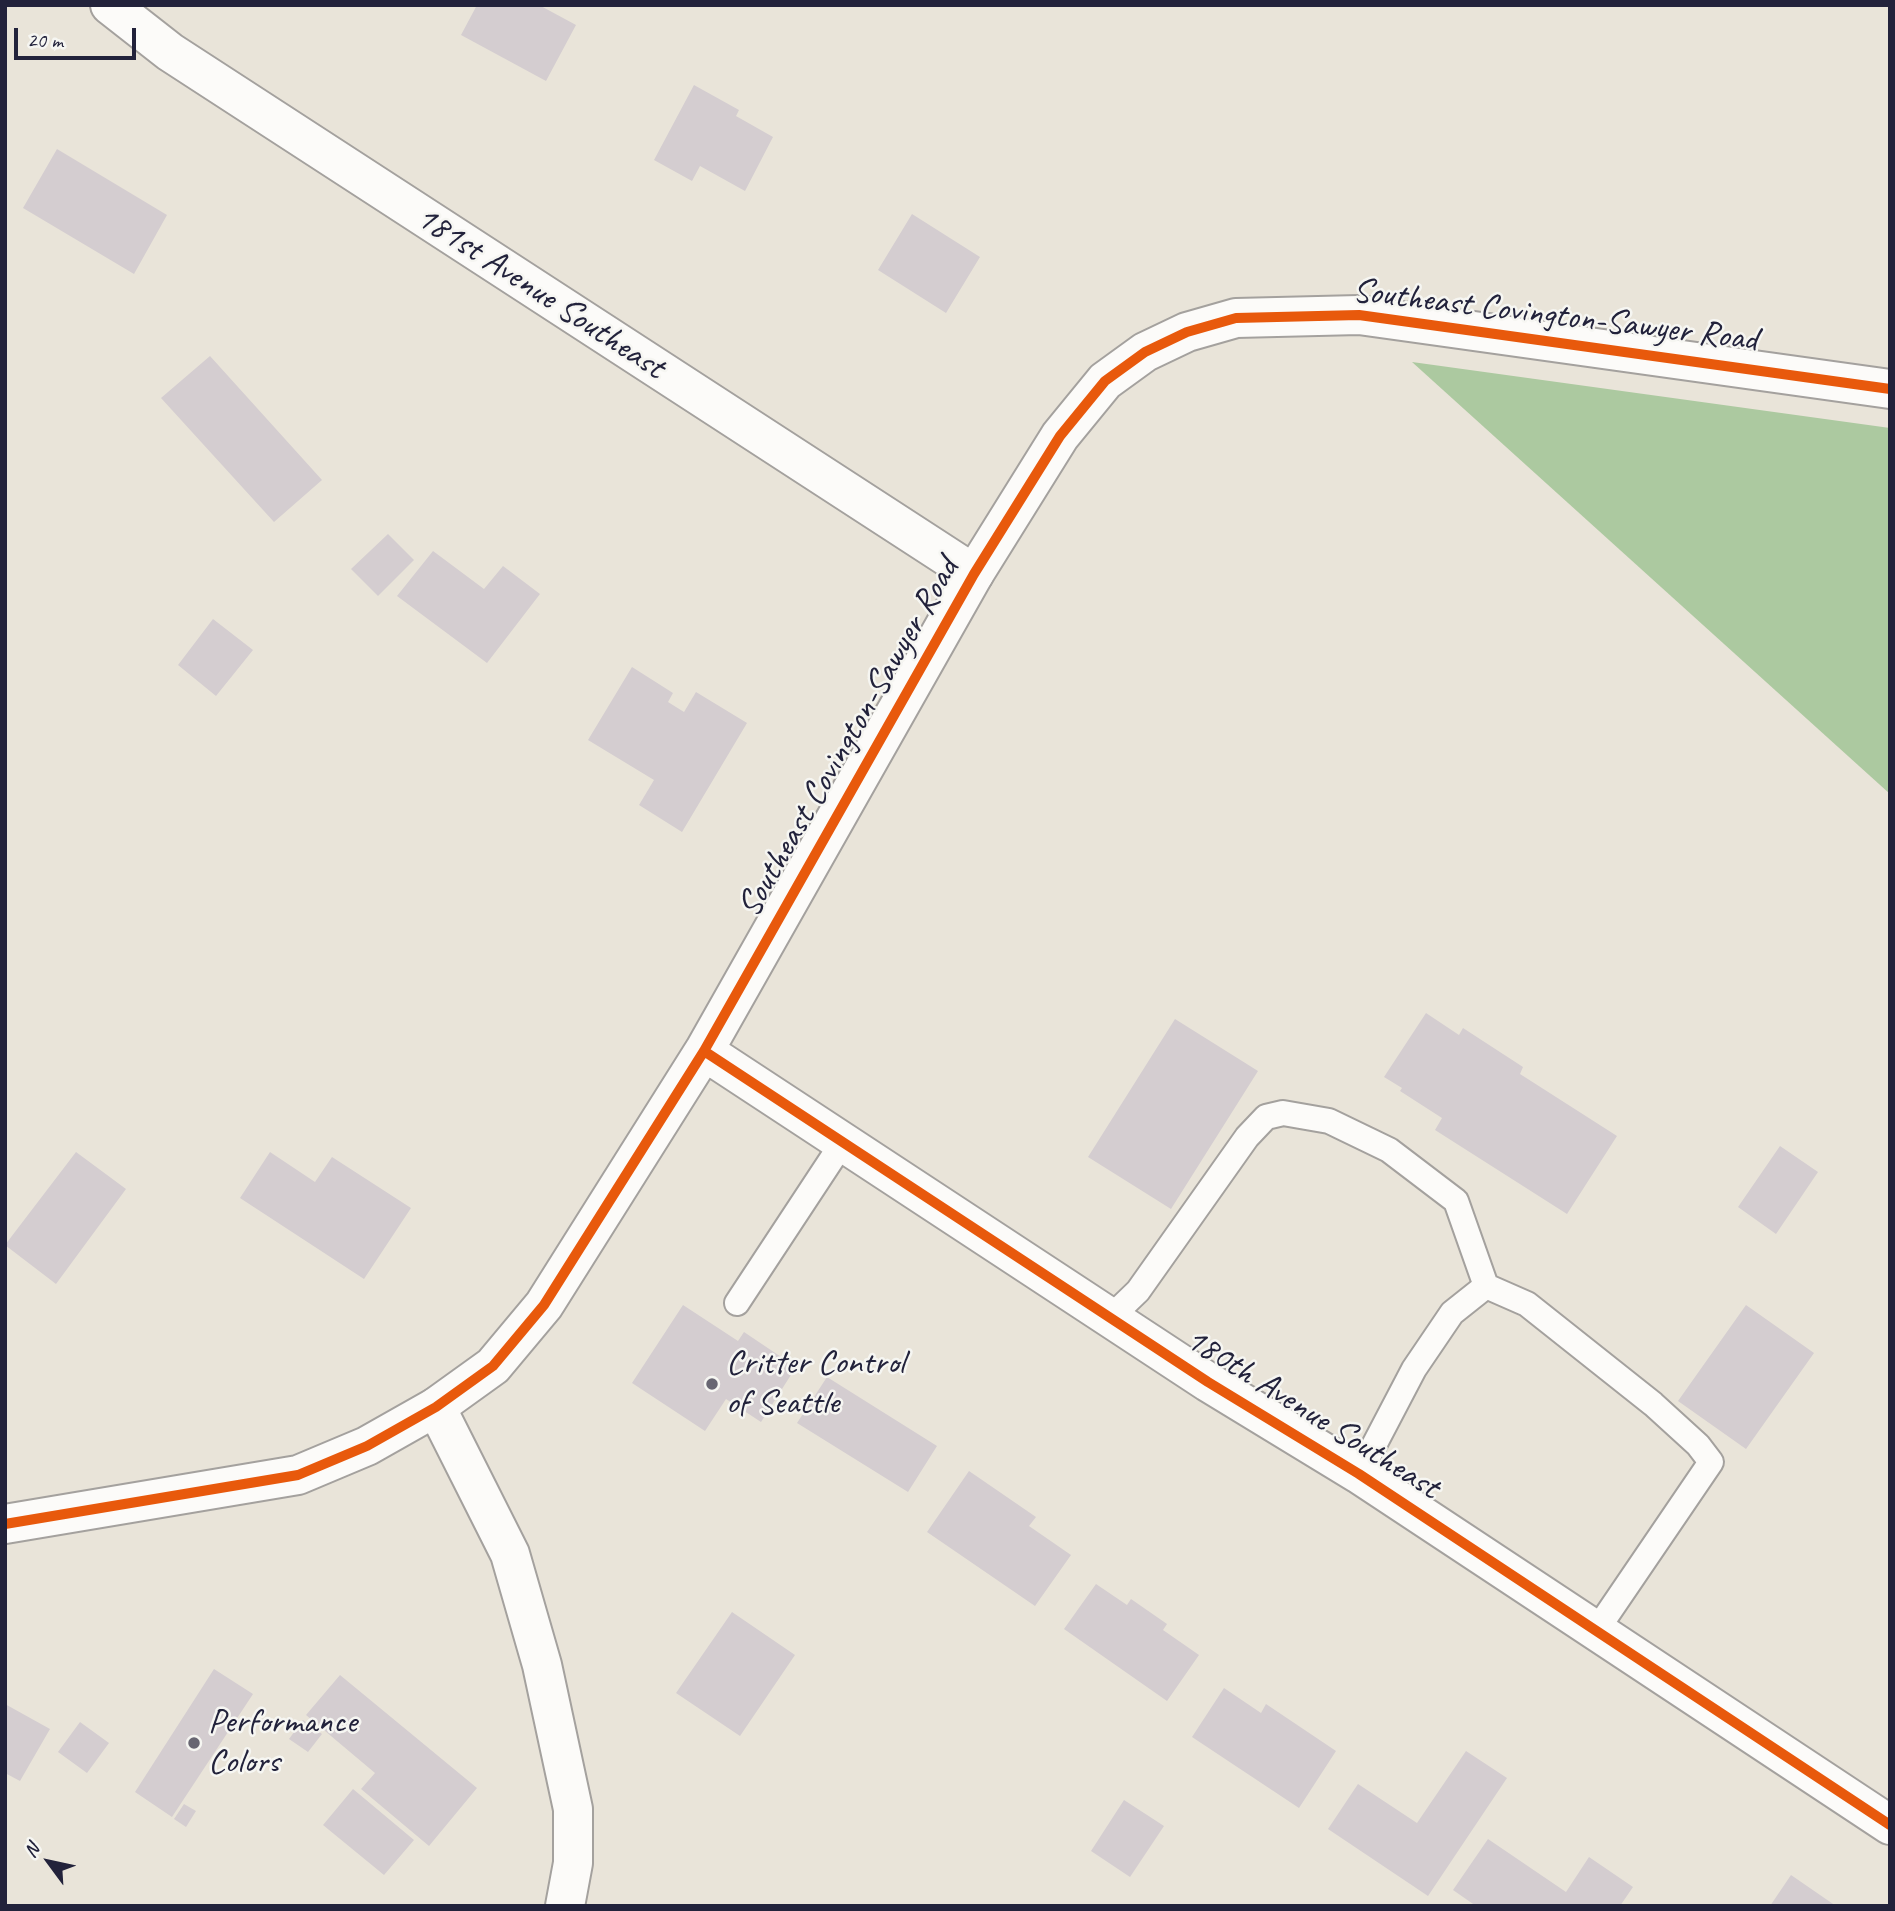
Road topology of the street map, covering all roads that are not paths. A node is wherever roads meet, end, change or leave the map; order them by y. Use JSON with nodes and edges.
{"nodes":[{"id":1,"x":110,"y":5,"type":"edge"},
{"id":2,"x":1890,"y":388,"type":"edge"},
{"id":3,"x":974,"y":574,"type":"junction"},
{"id":4,"x":704,"y":1051,"type":"junction"},
{"id":5,"x":843,"y":1142,"type":"junction"},
{"id":6,"x":1486,"y":1286,"type":"junction"},
{"id":7,"x":737,"y":1303,"type":"dead end"},
{"id":8,"x":1110,"y":1318,"type":"junction"},
{"id":9,"x":436,"y":1407,"type":"junction"},
{"id":10,"x":1359,"y":1474,"type":"junction"},
{"id":11,"x":5,"y":1524,"type":"edge"},
{"id":12,"x":1596,"y":1630,"type":"junction"},
{"id":13,"x":1890,"y":1825,"type":"edge"},
{"id":14,"x":565,"y":1906,"type":"edge"}],
"edges":[{"from":1,"to":3,"type":"street","name":"181st Avenue Southeast"},
{"from":2,"to":3,"type":"street","name":"Southeast Covington-Sawyer Road"},
{"from":3,"to":4,"type":"street","name":"Southeast Covington-Sawyer Road"},
{"from":4,"to":5,"type":"street","name":"180th Avenue Southeast"},
{"from":4,"to":9,"type":"street","name":"Southeast Covington-Sawyer Road"},
{"from":5,"to":7,"type":"lane"},
{"from":5,"to":8,"type":"street","name":"180th Avenue Southeast"},
{"from":6,"to":8,"type":"lane"},
{"from":6,"to":10,"type":"lane"},
{"from":6,"to":12,"type":"lane"},
{"from":8,"to":10,"type":"street","name":"180th Avenue Southeast"},
{"from":9,"to":11,"type":"street","name":"Southeast Covington-Sawyer Road"},
{"from":9,"to":14,"type":"street"},
{"from":10,"to":12,"type":"street","name":"180th Avenue Southeast"},
{"from":12,"to":13,"type":"street","name":"180th Avenue Southeast"}]}
